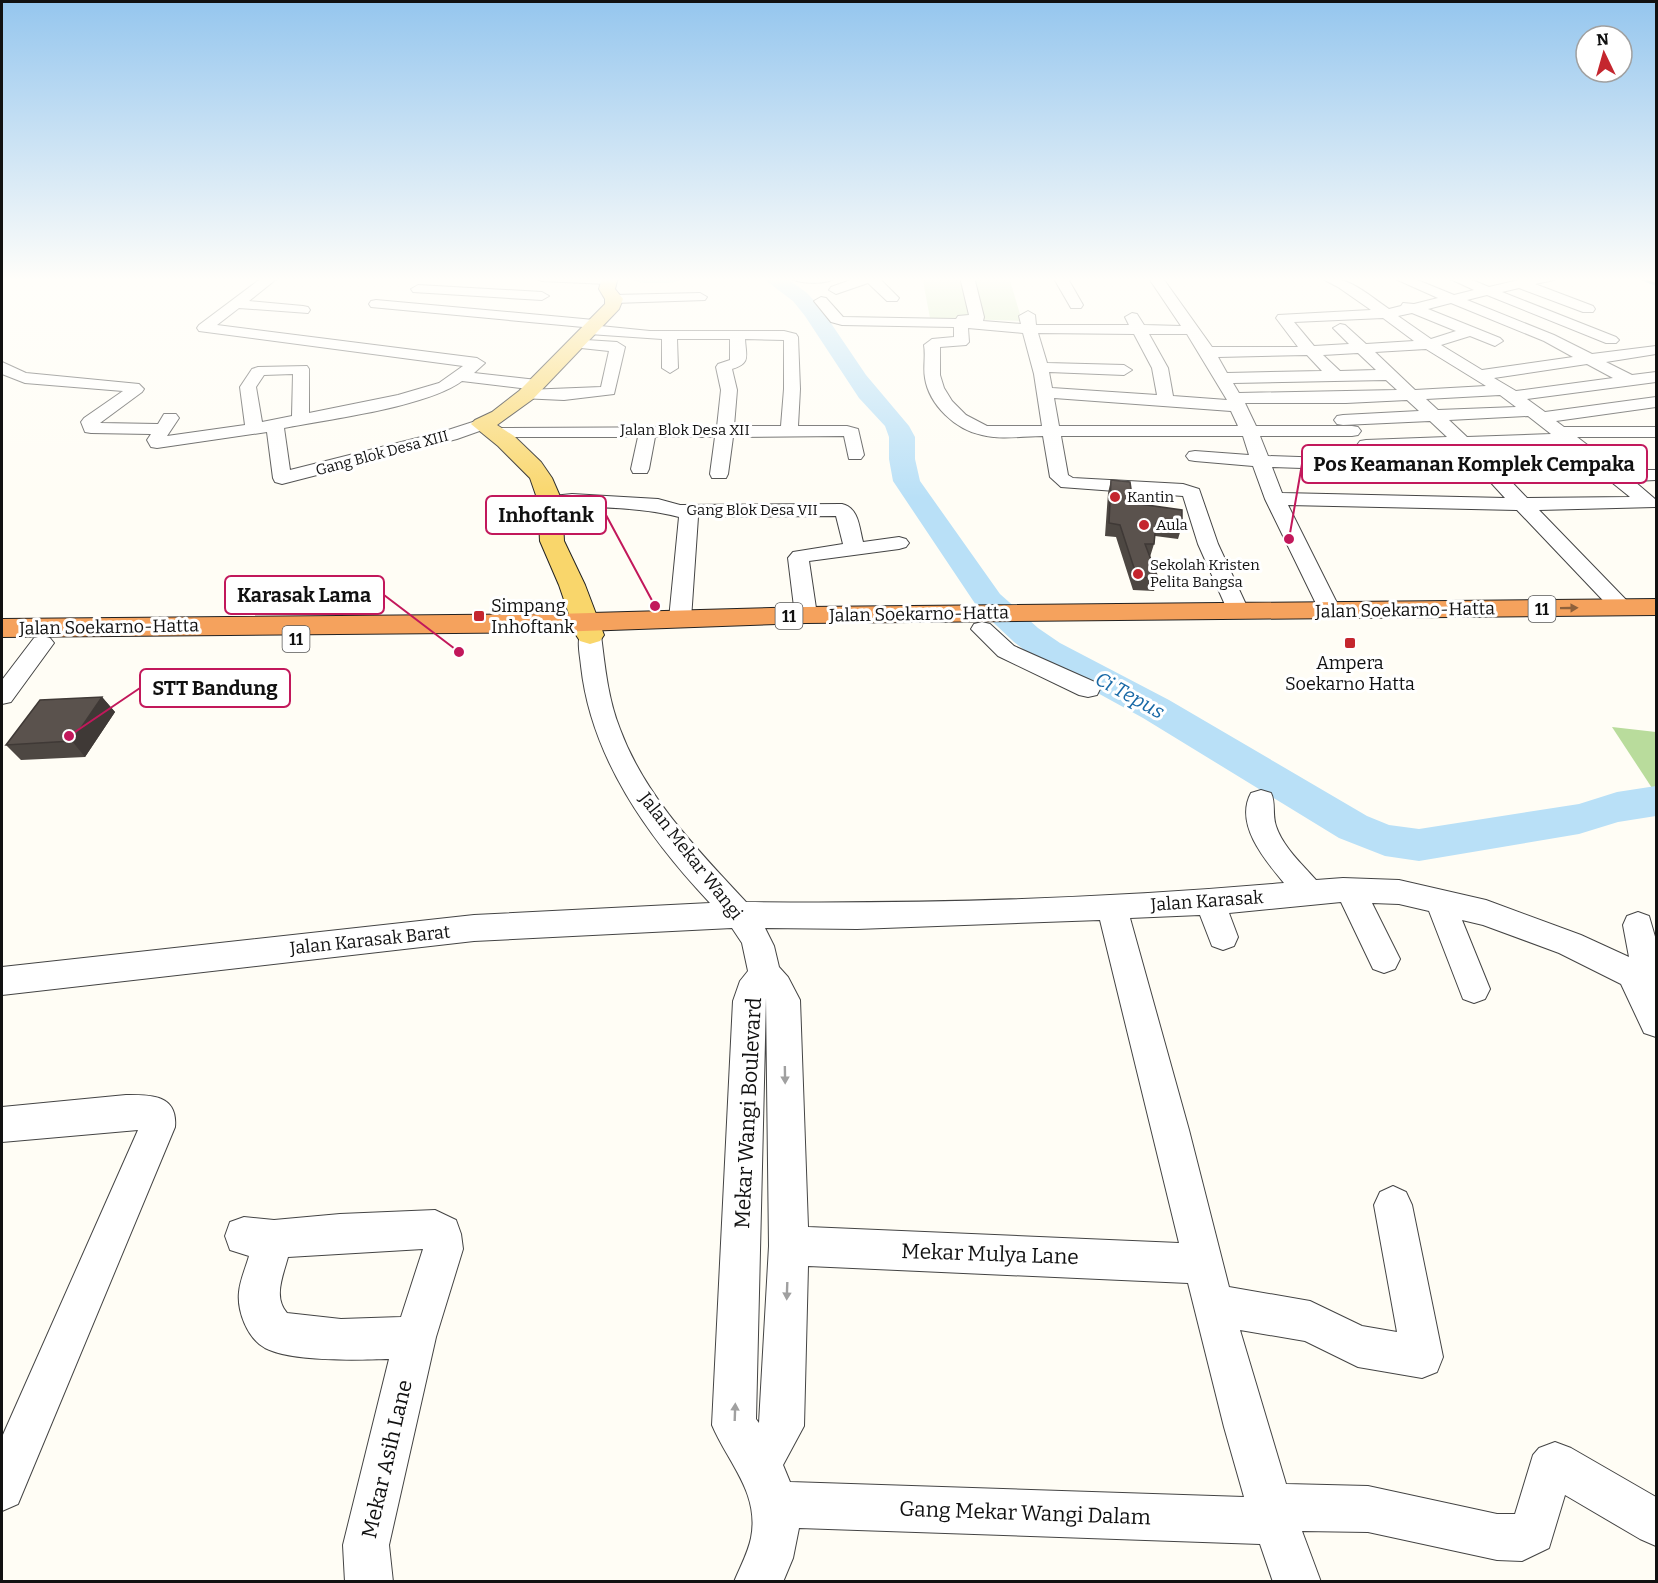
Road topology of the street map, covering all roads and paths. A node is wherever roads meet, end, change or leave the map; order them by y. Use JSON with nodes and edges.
{"nodes":[{"id":1,"x":1090,"y":350,"type":"dead end"},
{"id":2,"x":384,"y":351,"type":"edge"},
{"id":3,"x":413,"y":351,"type":"edge"},
{"id":4,"x":568,"y":351,"type":"edge"},
{"id":5,"x":615,"y":351,"type":"edge"},
{"id":6,"x":669,"y":351,"type":"edge"},
{"id":7,"x":738,"y":351,"type":"edge"},
{"id":8,"x":791,"y":351,"type":"edge"},
{"id":9,"x":932,"y":351,"type":"edge"},
{"id":10,"x":1036,"y":351,"type":"edge"},
{"id":11,"x":1151,"y":351,"type":"edge"},
{"id":12,"x":1311,"y":351,"type":"joint"},
{"id":13,"x":1365,"y":351,"type":"edge"},
{"id":14,"x":1440,"y":351,"type":"edge"},
{"id":15,"x":1486,"y":351,"type":"edge"},
{"id":16,"x":1575,"y":351,"type":"edge"},
{"id":17,"x":1651,"y":351,"type":"edge"},
{"id":18,"x":1207,"y":352,"type":"joint"},
{"id":19,"x":1267,"y":353,"type":"junction"},
{"id":20,"x":409,"y":354,"type":"junction"},
{"id":21,"x":1455,"y":360,"type":"junction"},
{"id":22,"x":1594,"y":360,"type":"junction"},
{"id":23,"x":2,"y":367,"type":"edge"},
{"id":24,"x":1040,"y":367,"type":"junction"},
{"id":25,"x":394,"y":368,"type":"dead end"},
{"id":26,"x":670,"y":368,"type":"dead end"},
{"id":27,"x":1093,"y":369,"type":"junction"},
{"id":28,"x":1124,"y":370,"type":"dead end"},
{"id":29,"x":1390,"y":375,"type":"junction"},
{"id":30,"x":1479,"y":375,"type":"junction"},
{"id":31,"x":461,"y":376,"type":"junction"},
{"id":32,"x":1336,"y":376,"type":"junction"},
{"id":33,"x":1656,"y":376,"type":"edge"},
{"id":34,"x":1222,"y":378,"type":"junction"},
{"id":35,"x":1289,"y":378,"type":"junction"},
{"id":36,"x":1629,"y":380,"type":"junction"},
{"id":37,"x":532,"y":390,"type":"junction"},
{"id":38,"x":1044,"y":392,"type":"junction"},
{"id":39,"x":1508,"y":393,"type":"junction"},
{"id":40,"x":1412,"y":395,"type":"junction"},
{"id":41,"x":1166,"y":401,"type":"junction"},
{"id":42,"x":1235,"y":402,"type":"junction"},
{"id":43,"x":1656,"y":402,"type":"edge"},
{"id":44,"x":1432,"y":415,"type":"junction"},
{"id":45,"x":1536,"y":415,"type":"junction"},
{"id":46,"x":301,"y":418,"type":"junction"},
{"id":47,"x":275,"y":425,"type":"junction"},
{"id":48,"x":489,"y":428,"type":"junction"},
{"id":49,"x":254,"y":429,"type":"junction"},
{"id":50,"x":724,"y":430,"type":"junction"},
{"id":51,"x":789,"y":430,"type":"junction"},
{"id":52,"x":1052,"y":430,"type":"junction"},
{"id":53,"x":1249,"y":430,"type":"junction"},
{"id":54,"x":648,"y":431,"type":"junction"},
{"id":55,"x":1656,"y":432,"type":"edge"},
{"id":56,"x":1568,"y":439,"type":"junction"},
{"id":57,"x":1462,"y":442,"type":"junction"},
{"id":58,"x":1656,"y":445,"type":"edge"},
{"id":59,"x":855,"y":455,"type":"dead end"},
{"id":60,"x":1195,"y":456,"type":"dead end"},
{"id":61,"x":1260,"y":462,"type":"junction"},
{"id":62,"x":1384,"y":467,"type":"junction"},
{"id":63,"x":640,"y":469,"type":"dead end"},
{"id":64,"x":1489,"y":470,"type":"junction"},
{"id":65,"x":1609,"y":471,"type":"junction"},
{"id":66,"x":719,"y":474,"type":"dead end"},
{"id":67,"x":1656,"y":475,"type":"edge"},
{"id":68,"x":1275,"y":499,"type":"junction"},
{"id":69,"x":550,"y":501,"type":"junction"},
{"id":70,"x":1524,"y":504,"type":"junction"},
{"id":71,"x":688,"y":511,"type":"junction"},
{"id":72,"x":899,"y":543,"type":"dead end"},
{"id":73,"x":854,"y":549,"type":"junction"},
{"id":74,"x":1656,"y":607,"type":"edge"},
{"id":75,"x":1623,"y":608,"type":"junction"},
{"id":76,"x":1238,"y":611,"type":"junction"},
{"id":77,"x":1330,"y":611,"type":"junction"},
{"id":78,"x":806,"y":615,"type":"junction"},
{"id":79,"x":680,"y":619,"type":"junction"},
{"id":80,"x":1433,"y":619,"type":"junction"},
{"id":81,"x":1045,"y":620,"type":"junction"},
{"id":82,"x":992,"y":624,"type":"junction"},
{"id":83,"x":1656,"y":626,"type":"edge"},
{"id":84,"x":2,"y":628,"type":"edge"},
{"id":85,"x":587,"y":629,"type":"junction"},
{"id":86,"x":2,"y":643,"type":"edge"},
{"id":87,"x":42,"y":643,"type":"junction"},
{"id":88,"x":1088,"y":689,"type":"dead end"},
{"id":89,"x":2,"y":696,"type":"edge"},
{"id":90,"x":1261,"y":800,"type":"dead end"},
{"id":91,"x":1350,"y":890,"type":"junction"},
{"id":92,"x":1298,"y":894,"type":"junction"},
{"id":93,"x":1209,"y":902,"type":"junction"},
{"id":94,"x":1440,"y":902,"type":"junction"},
{"id":95,"x":1112,"y":907,"type":"junction"},
{"id":96,"x":740,"y":915,"type":"junction"},
{"id":97,"x":1638,"y":924,"type":"dead end"},
{"id":98,"x":1223,"y":938,"type":"dead end"},
{"id":99,"x":1384,"y":959,"type":"dead end"},
{"id":100,"x":765,"y":974,"type":"joint"},
{"id":101,"x":1646,"y":980,"type":"edge"},
{"id":102,"x":2,"y":981,"type":"edge"},
{"id":103,"x":1474,"y":989,"type":"dead end"},
{"id":104,"x":1656,"y":1022,"type":"edge"},
{"id":105,"x":766,"y":1026,"type":"junction"},
{"id":106,"x":2,"y":1124,"type":"edge"},
{"id":107,"x":1393,"y":1205,"type":"dead end"},
{"id":108,"x":789,"y":1246,"type":"junction"},
{"id":109,"x":1190,"y":1263,"type":"dead end"},
{"id":110,"x":1214,"y":1305,"type":"junction"},
{"id":111,"x":415,"y":1337,"type":"junction"},
{"id":112,"x":759,"y":1463,"type":"junction"},
{"id":113,"x":2,"y":1488,"type":"edge"},
{"id":114,"x":777,"y":1504,"type":"junction"},
{"id":115,"x":1272,"y":1514,"type":"junction"},
{"id":116,"x":1656,"y":1523,"type":"edge"},
{"id":117,"x":369,"y":1581,"type":"edge"},
{"id":118,"x":759,"y":1581,"type":"edge"},
{"id":119,"x":1297,"y":1581,"type":"edge"}],
"edges":[{"from":1,"to":27,"type":"street"},
{"from":2,"to":20,"type":"street"},
{"from":3,"to":20,"type":"street"},
{"from":4,"to":37,"type":"main road"},
{"from":5,"to":37,"type":"street"},
{"from":6,"to":26,"type":"street"},
{"from":7,"to":50,"type":"street"},
{"from":8,"to":51,"type":"street"},
{"from":9,"to":52,"type":"street"},
{"from":10,"to":24,"type":"street"},
{"from":11,"to":41,"type":"street"},
{"from":12,"to":19,"type":"street"},
{"from":12,"to":32,"type":"street"},
{"from":13,"to":29,"type":"street"},
{"from":14,"to":21,"type":"street"},
{"from":15,"to":21,"type":"street"},
{"from":16,"to":22,"type":"street"},
{"from":17,"to":22,"type":"street"},
{"from":18,"to":19,"type":"street"},
{"from":18,"to":34,"type":"street"},
{"from":19,"to":35,"type":"street"},
{"from":20,"to":25,"type":"street"},
{"from":20,"to":31,"type":"street"},
{"from":21,"to":30,"type":"street"},
{"from":22,"to":30,"type":"street"},
{"from":22,"to":36,"type":"street"},
{"from":23,"to":49,"type":"street"},
{"from":24,"to":27,"type":"street"},
{"from":24,"to":38,"type":"street"},
{"from":27,"to":28,"type":"street"},
{"from":29,"to":32,"type":"street"},
{"from":29,"to":40,"type":"street"},
{"from":30,"to":39,"type":"street"},
{"from":31,"to":37,"type":"street"},
{"from":31,"to":46,"type":"street"},
{"from":32,"to":35,"type":"street"},
{"from":33,"to":36,"type":"street"},
{"from":34,"to":35,"type":"street"},
{"from":34,"to":42,"type":"street"},
{"from":36,"to":39,"type":"street"},
{"from":37,"to":48,"type":"main road"},
{"from":38,"to":41,"type":"street"},
{"from":38,"to":52,"type":"street"},
{"from":39,"to":40,"type":"street"},
{"from":39,"to":45,"type":"street"},
{"from":40,"to":42,"type":"street"},
{"from":40,"to":44,"type":"street"},
{"from":41,"to":42,"type":"street"},
{"from":42,"to":53,"type":"street"},
{"from":43,"to":45,"type":"street"},
{"from":44,"to":45,"type":"street"},
{"from":44,"to":53,"type":"street"},
{"from":44,"to":57,"type":"street"},
{"from":45,"to":56,"type":"street"},
{"from":46,"to":47,"type":"street"},
{"from":46,"to":49,"type":"street"},
{"from":47,"to":48,"type":"street","name":"Gang Blok Desa XIII"},
{"from":47,"to":49,"type":"street"},
{"from":48,"to":54,"type":"street","name":"Jalan Blok Desa XII"},
{"from":48,"to":69,"type":"main road"},
{"from":50,"to":51,"type":"street","name":"Jalan Blok Desa XII"},
{"from":50,"to":54,"type":"street","name":"Jalan Blok Desa XII"},
{"from":50,"to":66,"type":"street"},
{"from":51,"to":59,"type":"street","name":"Jalan Blok Desa XII"},
{"from":52,"to":53,"type":"street"},
{"from":52,"to":76,"type":"street"},
{"from":53,"to":61,"type":"street"},
{"from":54,"to":63,"type":"street"},
{"from":55,"to":56,"type":"street"},
{"from":56,"to":57,"type":"street"},
{"from":56,"to":58,"type":"street"},
{"from":56,"to":65,"type":"street"},
{"from":57,"to":62,"type":"street"},
{"from":57,"to":64,"type":"street"},
{"from":60,"to":61,"type":"street"},
{"from":61,"to":62,"type":"street"},
{"from":61,"to":68,"type":"street"},
{"from":62,"to":64,"type":"street"},
{"from":64,"to":65,"type":"street"},
{"from":64,"to":70,"type":"street"},
{"from":65,"to":67,"type":"street"},
{"from":65,"to":70,"type":"street"},
{"from":68,"to":70,"type":"street"},
{"from":68,"to":77,"type":"street"},
{"from":69,"to":71,"type":"street","name":"Gang Blok Desa VII"},
{"from":69,"to":85,"type":"main road"},
{"from":70,"to":75,"type":"street"},
{"from":71,"to":73,"type":"street","name":"Gang Blok Desa VII"},
{"from":71,"to":79,"type":"street"},
{"from":72,"to":73,"type":"street"},
{"from":73,"to":78,"type":"street"},
{"from":74,"to":75,"type":"highway","name":"Jalan Soekarno-Hatta","number":"11"},
{"from":80,"to":75,"type":"highway","name":"Jalan Soekarno-Hatta","number":"11","one_way":true},
{"from":76,"to":77,"type":"highway","name":"Jalan Soekarno-Hatta","number":"11"},
{"from":76,"to":81,"type":"highway","name":"Jalan Soekarno-Hatta","number":"11"},
{"from":77,"to":80,"type":"highway","name":"Jalan Soekarno-Hatta","number":"11"},
{"from":78,"to":79,"type":"highway","name":"Jalan Soekarno-Hatta","number":"11"},
{"from":78,"to":82,"type":"highway","name":"Jalan Soekarno-Hatta","number":"11"},
{"from":79,"to":85,"type":"highway","name":"Jalan Soekarno-Hatta","number":"11"},
{"from":80,"to":81,"type":"highway","name":"Jalan Soekarno-Hatta","number":"11"},
{"from":80,"to":83,"type":"highway","name":"Jalan Soekarno-Hatta","number":"11"},
{"from":81,"to":82,"type":"highway","name":"Jalan Soekarno-Hatta","number":"11"},
{"from":82,"to":85,"type":"highway","name":"Jalan Soekarno-Hatta","number":"11"},
{"from":82,"to":88,"type":"street"},
{"from":84,"to":85,"type":"highway","name":"Jalan Soekarno-Hatta","number":"11"},
{"from":85,"to":87,"type":"highway","name":"Jalan Soekarno-Hatta","number":"11"},
{"from":85,"to":96,"type":"street","name":"Jalan Mekar Wangi"},
{"from":86,"to":87,"type":"highway","name":"Jalan Soekarno-Hatta","number":"11"},
{"from":87,"to":89,"type":"street"},
{"from":90,"to":92,"type":"street"},
{"from":91,"to":92,"type":"street","name":"Jalan Karasak"},
{"from":91,"to":94,"type":"street","name":"Jalan Karasak"},
{"from":91,"to":99,"type":"street"},
{"from":92,"to":93,"type":"street","name":"Jalan Karasak"},
{"from":93,"to":95,"type":"street","name":"Jalan Karasak"},
{"from":93,"to":98,"type":"street"},
{"from":94,"to":101,"type":"street","name":"Jalan Karasak"},
{"from":94,"to":103,"type":"street"},
{"from":95,"to":96,"type":"street","name":"Jalan Karasak"},
{"from":95,"to":110,"type":"street"},
{"from":96,"to":100,"type":"street","name":"Jalan Mekar Wangi"},
{"from":96,"to":102,"type":"street","name":"Jalan Karasak Barat"},
{"from":97,"to":101,"type":"street"},
{"from":100,"to":105,"type":"street","name":"Mekar Wangi Boulevard"},
{"from":101,"to":104,"type":"street"},
{"from":105,"to":108,"type":"street","name":"Mekar Wangi Boulevard","one_way":true},
{"from":112,"to":105,"type":"street","name":"Mekar Wangi Boulevard","one_way":true},
{"from":106,"to":113,"type":"street"},
{"from":107,"to":110,"type":"street"},
{"from":108,"to":109,"type":"street","name":"Mekar Mulya Lane"},
{"from":108,"to":112,"type":"street","name":"Mekar Wangi Boulevard","one_way":true},
{"from":110,"to":115,"type":"street"},
{"from":111,"to":111,"type":"street","name":"Mekar Asih Lane"},
{"from":111,"to":117,"type":"street","name":"Mekar Asih Lane"},
{"from":112,"to":114,"type":"street","name":"Mekar Wangi Boulevard"},
{"from":114,"to":115,"type":"street","name":"Gang Mekar Wangi Dalam"},
{"from":114,"to":118,"type":"street","name":"Mekar Wangi Boulevard"},
{"from":115,"to":116,"type":"street","name":"Gang Mekar Wangi Dalam"},
{"from":115,"to":119,"type":"street"}]}
